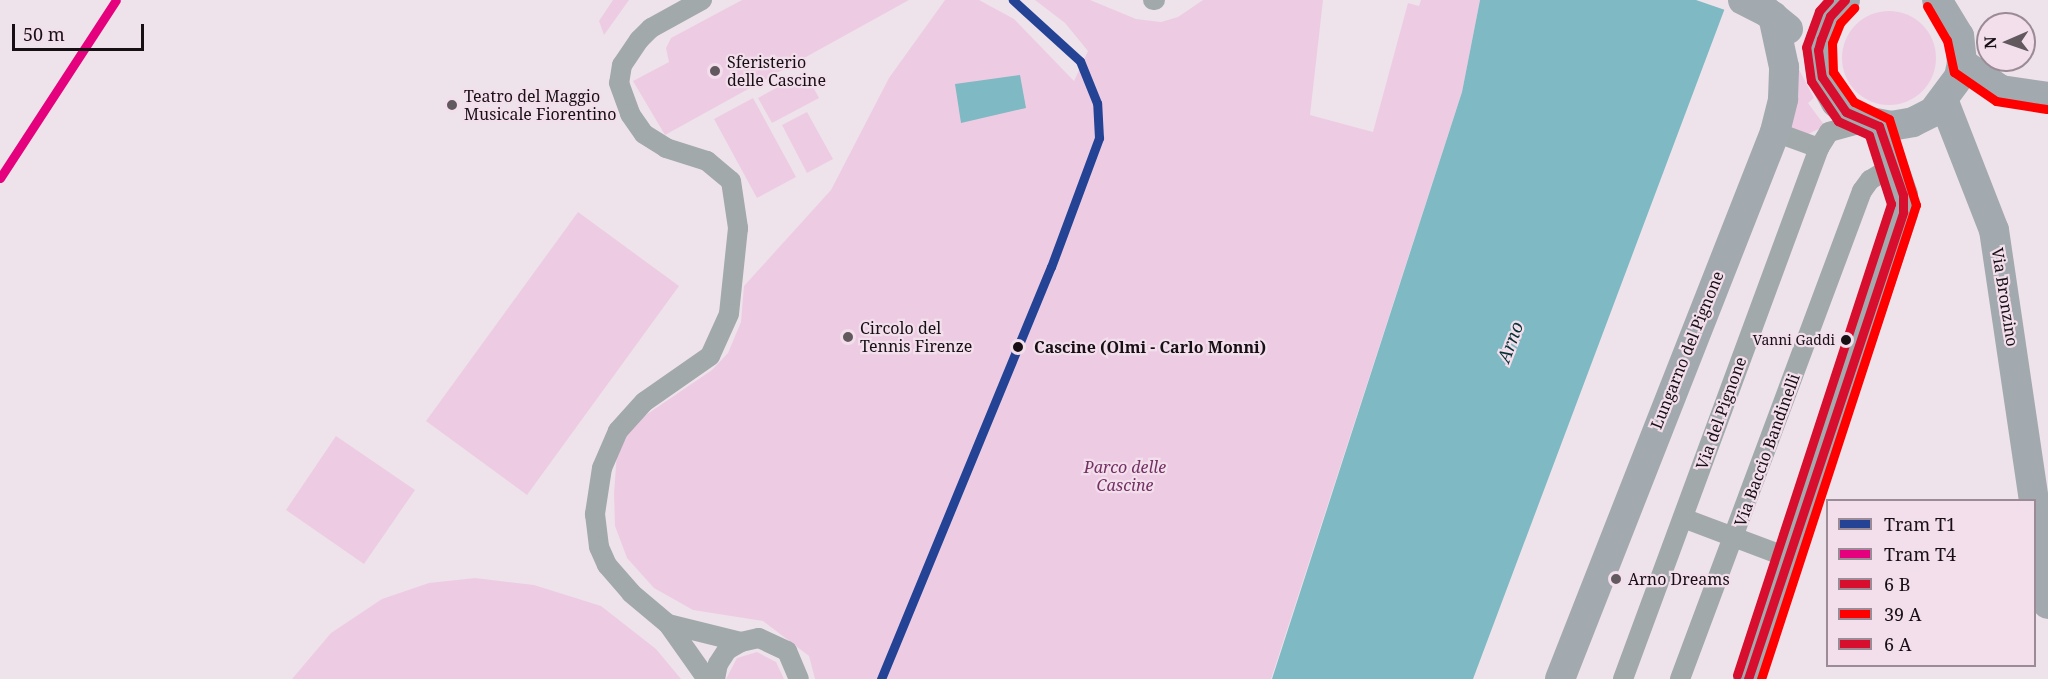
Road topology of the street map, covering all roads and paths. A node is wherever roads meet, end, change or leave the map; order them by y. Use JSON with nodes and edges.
{"nodes":[{"id":1,"x":702,"y":0,"type":"edge"},
{"id":2,"x":1845,"y":0,"type":"edge"},
{"id":3,"x":1937,"y":0,"type":"edge"},
{"id":4,"x":1759,"y":8,"type":"edge"},
{"id":5,"x":1818,"y":55,"type":"junction"},
{"id":6,"x":1962,"y":63,"type":"junction"},
{"id":7,"x":2048,"y":97,"type":"edge"},
{"id":8,"x":1944,"y":102,"type":"junction"},
{"id":9,"x":1871,"y":125,"type":"junction"},
{"id":10,"x":1775,"y":132,"type":"junction"},
{"id":11,"x":1819,"y":148,"type":"junction"},
{"id":12,"x":1893,"y":166,"type":"junction"},
{"id":13,"x":2034,"y":499,"type":"edge"},
{"id":14,"x":1683,"y":518,"type":"junction"},
{"id":15,"x":2036,"y":521,"type":"edge"},
{"id":16,"x":1735,"y":538,"type":"junction"},
{"id":17,"x":1787,"y":557,"type":"junction"},
{"id":18,"x":2048,"y":604,"type":"edge"},
{"id":19,"x":668,"y":624,"type":"junction"},
{"id":20,"x":741,"y":642,"type":"junction"},
{"id":21,"x":800,"y":675,"type":"edge"},
{"id":22,"x":707,"y":679,"type":"edge"},
{"id":23,"x":715,"y":679,"type":"edge"},
{"id":24,"x":1560,"y":679,"type":"edge"},
{"id":25,"x":1623,"y":679,"type":"edge"},
{"id":26,"x":1680,"y":679,"type":"edge"},
{"id":27,"x":1748,"y":679,"type":"edge"}],
"edges":[{"from":1,"to":19,"type":"street"},
{"from":2,"to":5,"type":"main road"},
{"from":3,"to":6,"type":"main road"},
{"from":4,"to":5,"type":"main road"},
{"from":4,"to":10,"type":"main road","name":"Lungarno del Pignone"},
{"from":5,"to":9,"type":"main road"},
{"from":6,"to":7,"type":"main road"},
{"from":6,"to":8,"type":"main road"},
{"from":8,"to":9,"type":"main road"},
{"from":8,"to":13,"type":"main road","name":"Via Bronzino"},
{"from":9,"to":11,"type":"street"},
{"from":9,"to":12,"type":"main road"},
{"from":10,"to":11,"type":"street"},
{"from":10,"to":24,"type":"main road","name":"Lungarno del Pignone"},
{"from":11,"to":14,"type":"street","name":"Via del Pignone"},
{"from":12,"to":16,"type":"street","name":"Via Baccio Bandinelli"},
{"from":12,"to":17,"type":"main road"},
{"from":14,"to":16,"type":"street"},
{"from":14,"to":25,"type":"street","name":"Via del Pignone"},
{"from":15,"to":18,"type":"main road"},
{"from":16,"to":17,"type":"street"},
{"from":16,"to":26,"type":"street","name":"Via Baccio Bandinelli"},
{"from":17,"to":27,"type":"main road"},
{"from":19,"to":20,"type":"street"},
{"from":19,"to":22,"type":"street"},
{"from":20,"to":21,"type":"street"},
{"from":20,"to":23,"type":"street"}]}
